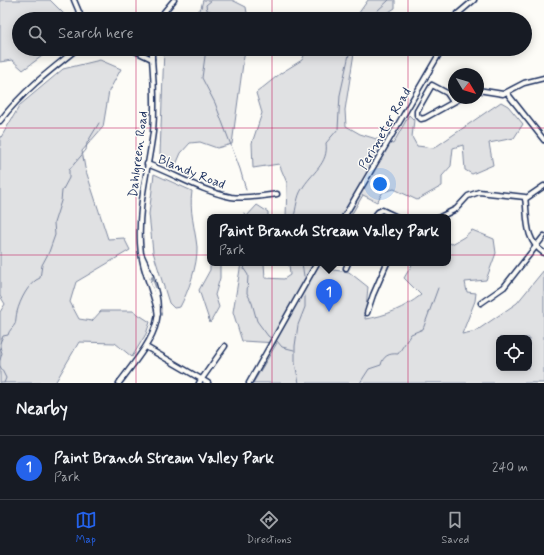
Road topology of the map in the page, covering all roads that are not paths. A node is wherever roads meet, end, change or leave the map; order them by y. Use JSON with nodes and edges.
{"nodes":[{"id":1,"x":74,"y":0,"type":"edge"},
{"id":2,"x":174,"y":0,"type":"edge"},
{"id":3,"x":474,"y":0,"type":"edge"},
{"id":4,"x":79,"y":12,"type":"edge"},
{"id":5,"x":164,"y":12,"type":"edge"},
{"id":6,"x":460,"y":12,"type":"edge"},
{"id":7,"x":68,"y":56,"type":"edge"},
{"id":8,"x":146,"y":56,"type":"edge"},
{"id":9,"x":438,"y":56,"type":"edge"},
{"id":10,"x":152,"y":59,"type":"joint"},
{"id":11,"x":544,"y":78,"type":"edge"},
{"id":12,"x":484,"y":90,"type":"edge"},
{"id":13,"x":507,"y":93,"type":"junction"},
{"id":14,"x":453,"y":102,"type":"joint"},
{"id":15,"x":0,"y":121,"type":"edge"},
{"id":16,"x":544,"y":140,"type":"edge"},
{"id":17,"x":147,"y":164,"type":"junction"},
{"id":18,"x":544,"y":186,"type":"edge"},
{"id":19,"x":277,"y":194,"type":"dead end"},
{"id":20,"x":525,"y":198,"type":"junction"},
{"id":21,"x":346,"y":214,"type":"edge"},
{"id":22,"x":376,"y":214,"type":"edge"},
{"id":23,"x":391,"y":214,"type":"edge"},
{"id":24,"x":446,"y":214,"type":"edge"},
{"id":25,"x":544,"y":236,"type":"edge"},
{"id":26,"x":535,"y":247,"type":"junction"},
{"id":27,"x":544,"y":253,"type":"edge"},
{"id":28,"x":315,"y":266,"type":"edge"},
{"id":29,"x":386,"y":266,"type":"edge"},
{"id":30,"x":481,"y":303,"type":"dead end"},
{"id":31,"x":367,"y":313,"type":"dead end"},
{"id":32,"x":225,"y":346,"type":"dead end"},
{"id":33,"x":146,"y":347,"type":"junction"},
{"id":34,"x":200,"y":381,"type":"edge"},
{"id":35,"x":120,"y":383,"type":"edge"},
{"id":36,"x":208,"y":383,"type":"edge"},
{"id":37,"x":249,"y":383,"type":"edge"}],
"edges":[{"from":1,"to":4,"type":"street"},
{"from":2,"to":5,"type":"street"},
{"from":3,"to":6,"type":"street"},
{"from":7,"to":15,"type":"street"},
{"from":8,"to":10,"type":"street"},
{"from":9,"to":21,"type":"street","name":"Perimeter Road"},
{"from":10,"to":17,"type":"street","name":"Dahlgreen Road"},
{"from":11,"to":13,"type":"street"},
{"from":12,"to":13,"type":"street"},
{"from":13,"to":16,"type":"street"},
{"from":14,"to":14,"type":"street"},
{"from":17,"to":19,"type":"street","name":"Blandy Road"},
{"from":17,"to":33,"type":"street","name":"Dahlgreen Road"},
{"from":18,"to":20,"type":"street"},
{"from":20,"to":24,"type":"street"},
{"from":20,"to":26,"type":"street"},
{"from":22,"to":23,"type":"street"},
{"from":25,"to":26,"type":"street"},
{"from":26,"to":27,"type":"street"},
{"from":26,"to":30,"type":"street"},
{"from":28,"to":37,"type":"street"},
{"from":29,"to":31,"type":"street"},
{"from":32,"to":34,"type":"street"},
{"from":33,"to":34,"type":"street"},
{"from":33,"to":35,"type":"street","name":"Dahlgreen Road"},
{"from":34,"to":36,"type":"street"}]}
